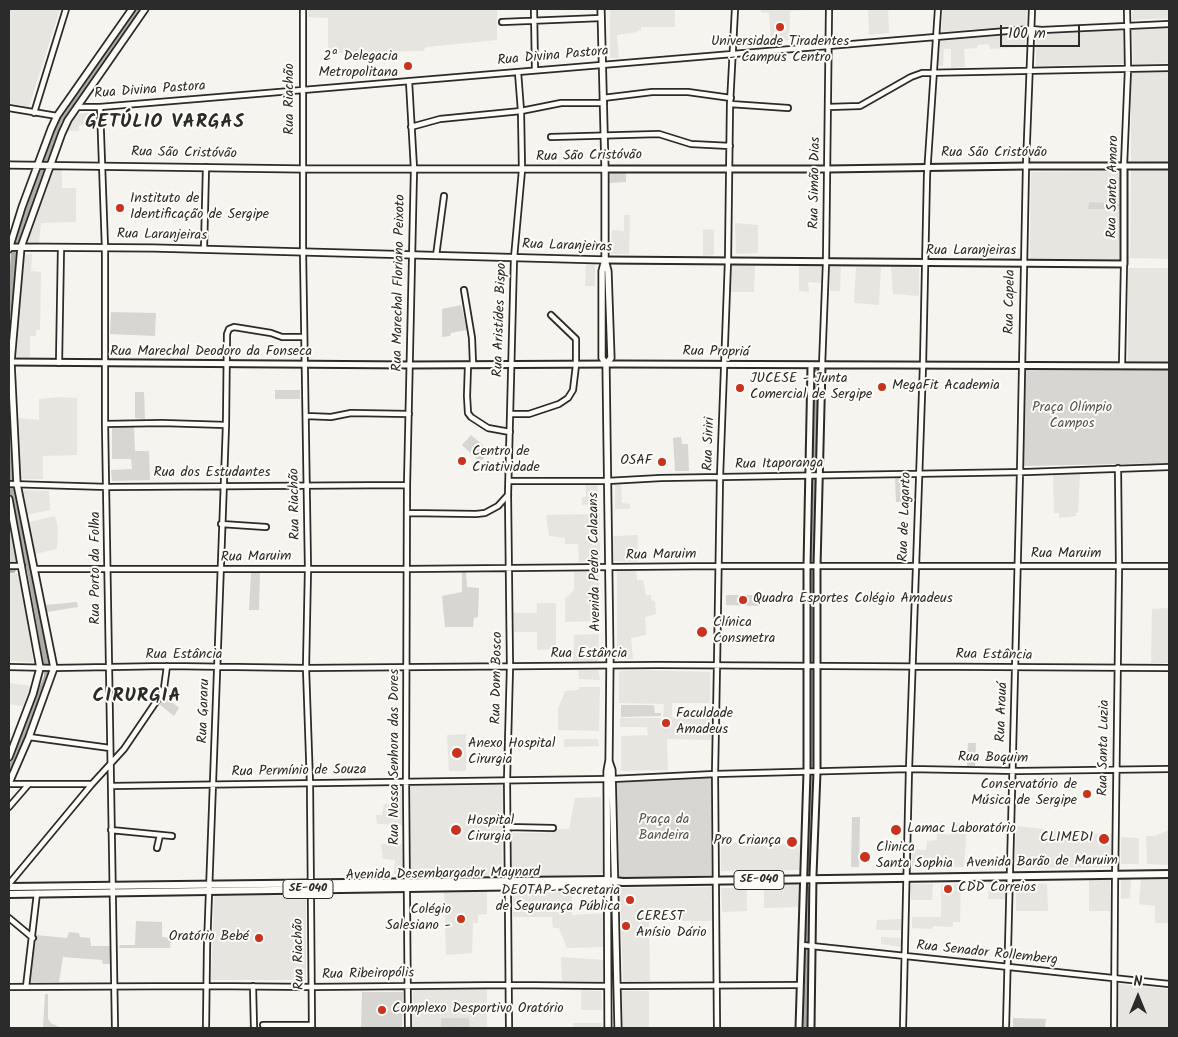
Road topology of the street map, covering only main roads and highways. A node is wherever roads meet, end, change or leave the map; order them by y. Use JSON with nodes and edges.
{"nodes":[{"id":1,"x":132,"y":9,"type":"edge"},
{"id":2,"x":145,"y":9,"type":"edge"},
{"id":3,"x":601,"y":9,"type":"edge"},
{"id":4,"x":9,"y":165,"type":"edge"},
{"id":5,"x":50,"y":165,"type":"junction"},
{"id":6,"x":37,"y":166,"type":"junction"},
{"id":7,"x":605,"y":169,"type":"junction"},
{"id":8,"x":20,"y":247,"type":"junction"},
{"id":9,"x":10,"y":248,"type":"edge"},
{"id":10,"x":605,"y":260,"type":"junction"},
{"id":11,"x":9,"y":503,"type":"edge"},
{"id":12,"x":9,"y":756,"type":"edge"},
{"id":13,"x":610,"y":779,"type":"junction"},
{"id":14,"x":9,"y":784,"type":"edge"},
{"id":15,"x":1169,"y":874,"type":"edge"},
{"id":16,"x":615,"y":882,"type":"junction"},
{"id":17,"x":607,"y":883,"type":"junction"},
{"id":18,"x":9,"y":886,"type":"edge"},
{"id":19,"x":112,"y":889,"type":"junction"},
{"id":20,"x":9,"y":894,"type":"edge"},
{"id":21,"x":608,"y":1028,"type":"edge"},
{"id":22,"x":618,"y":1028,"type":"edge"}],
"edges":[{"from":1,"to":6,"type":"main road"},
{"from":2,"to":5,"type":"main road"},
{"from":3,"to":7,"type":"main road","name":"Avenida Pedro Calazans"},
{"from":4,"to":6,"type":"main road","name":"Rua São Cristóvão"},
{"from":5,"to":6,"type":"main road","name":"Rua São Cristóvão"},
{"from":5,"to":7,"type":"main road","name":"Rua São Cristóvão"},
{"from":5,"to":8,"type":"main road"},
{"from":6,"to":9,"type":"main road"},
{"from":7,"to":10,"type":"main road","name":"Avenida Pedro Calazans"},
{"from":8,"to":9,"type":"main road","name":"Rua Laranjeiras"},
{"from":8,"to":10,"type":"main road","name":"Rua Laranjeiras"},
{"from":8,"to":14,"type":"main road"},
{"from":10,"to":13,"type":"main road","name":"Avenida Pedro Calazans"},
{"from":11,"to":12,"type":"main road"},
{"from":13,"to":16,"type":"main road","name":"Avenida Pedro Calazans"},
{"from":13,"to":17,"type":"main road","name":"Avenida Pedro Calazans"},
{"from":15,"to":16,"type":"main road","name":"Avenida Barão de Maruim","number":"SE-040"},
{"from":16,"to":17,"type":"main road","name":"Avenida Barão de Maruim"},
{"from":16,"to":22,"type":"main road","name":"Avenida Pedro Calazans"},
{"from":17,"to":19,"type":"main road","name":"Avenida Desembargador Maynard","number":"SE-040"},
{"from":17,"to":21,"type":"main road","name":"Avenida Pedro Calazans"},
{"from":18,"to":19,"type":"main road","name":"Avenida Desembargador Maynard","number":"SE-040"},
{"from":19,"to":20,"type":"main road","name":"Avenida Desembargador Maynard","number":"SE-040"}]}
